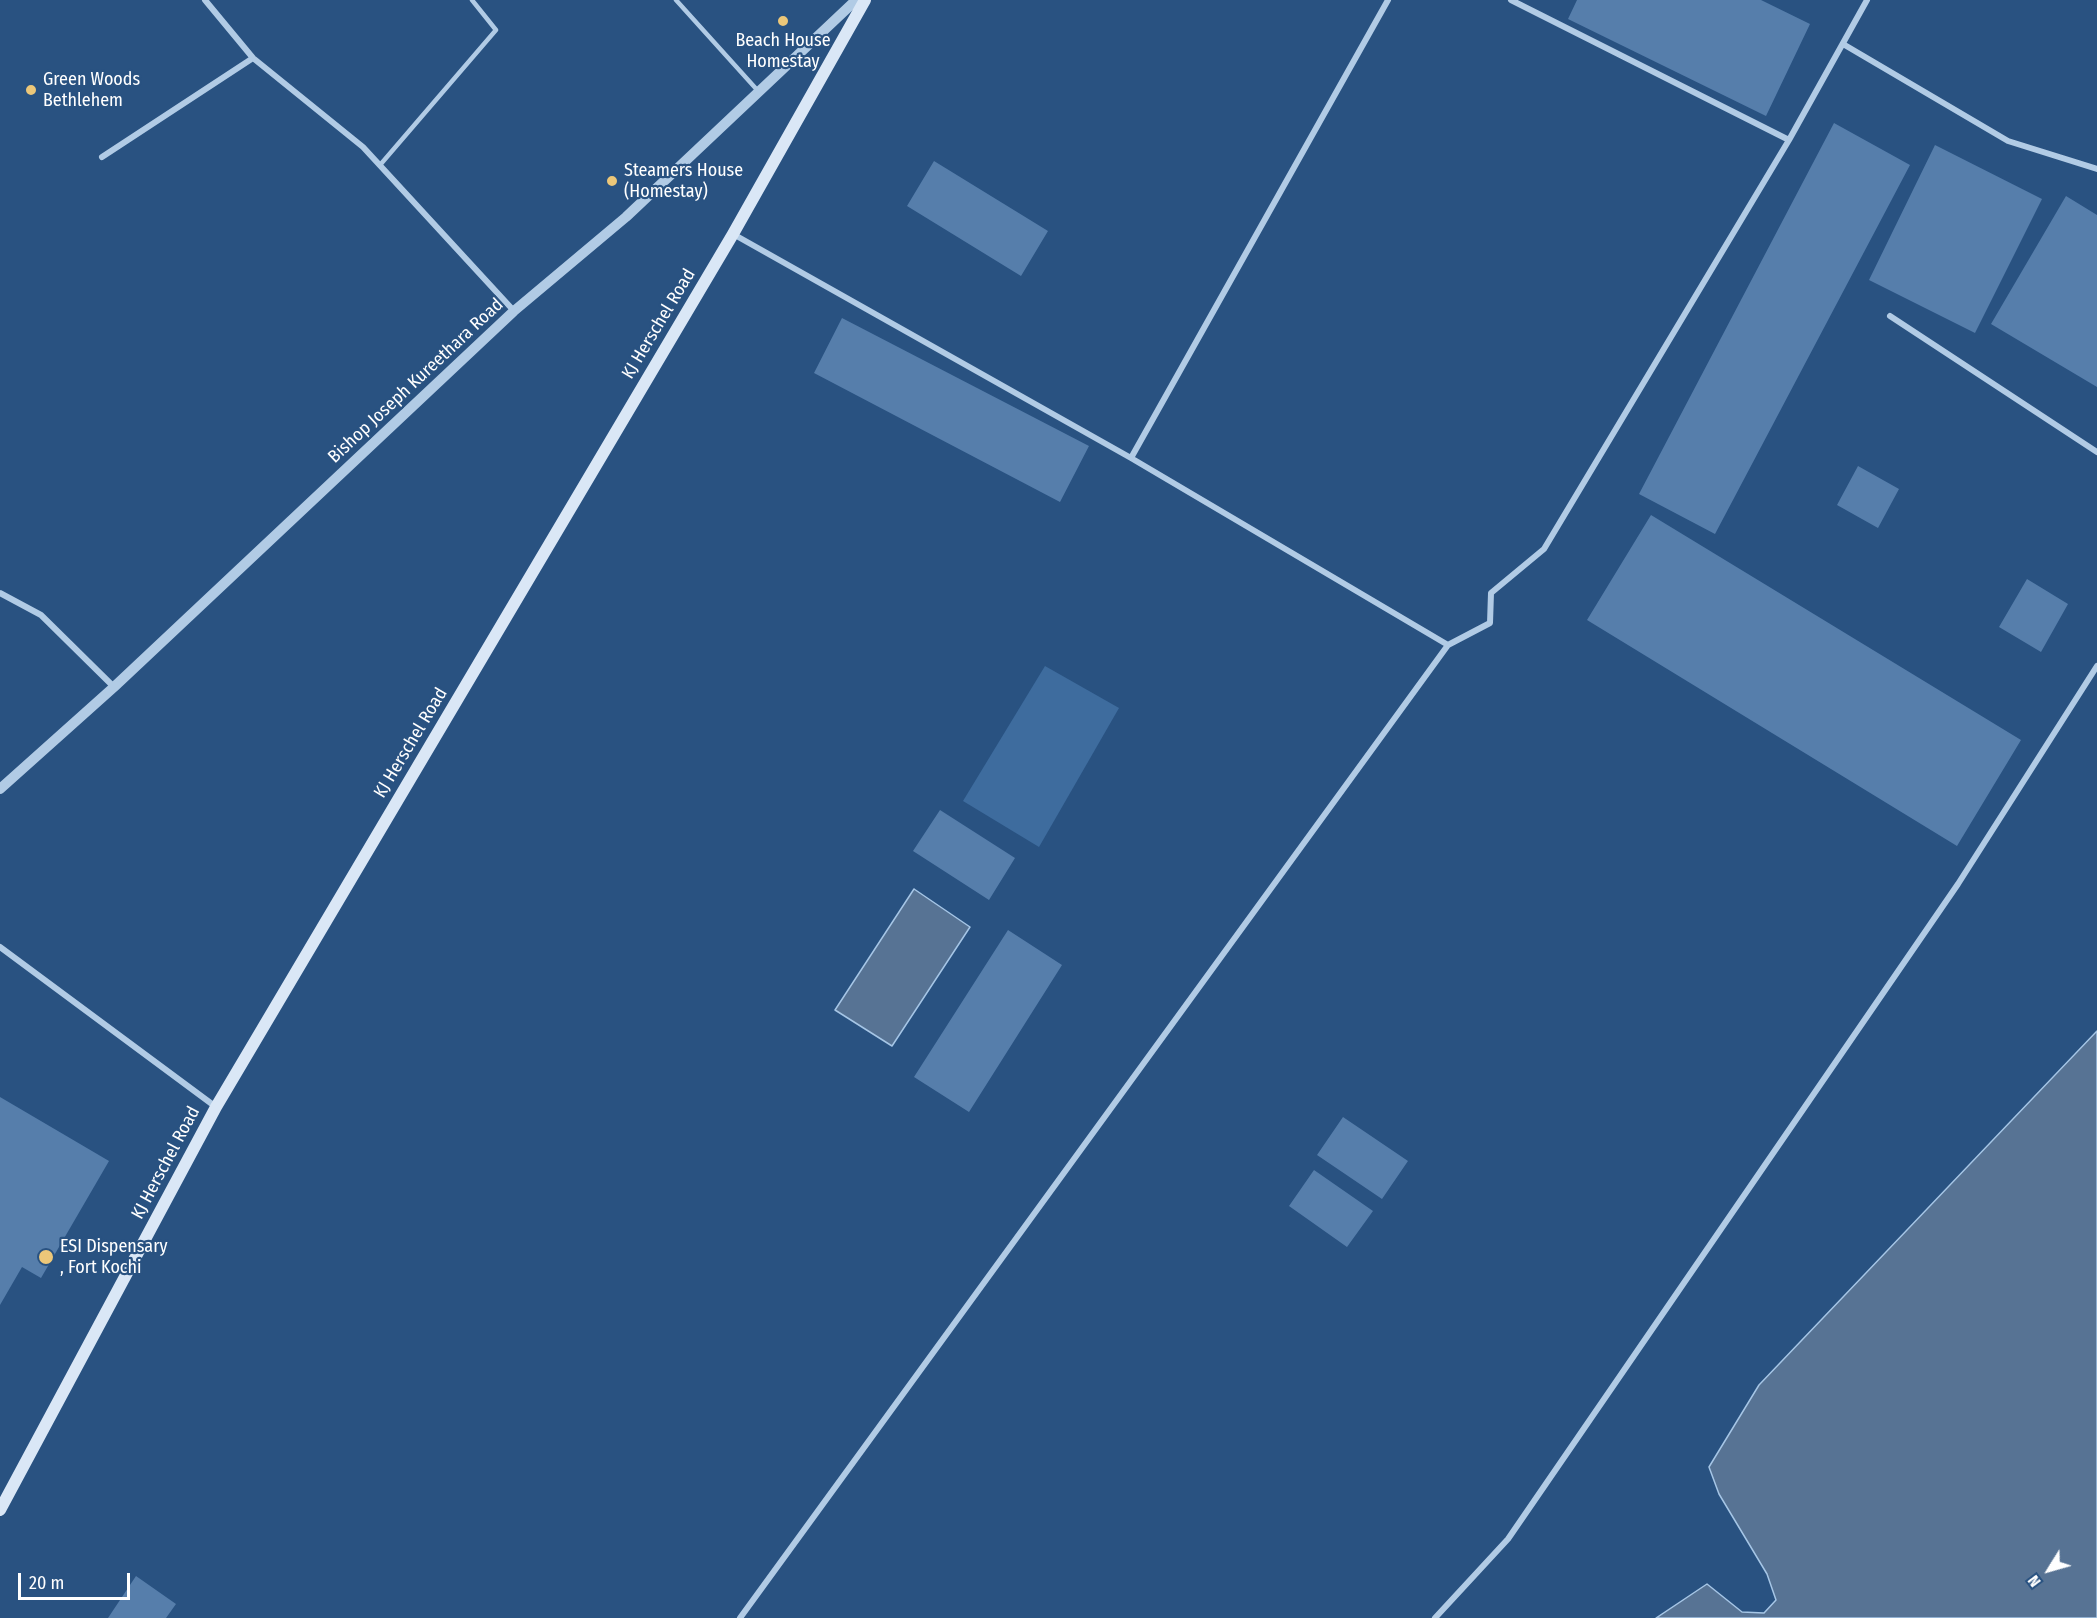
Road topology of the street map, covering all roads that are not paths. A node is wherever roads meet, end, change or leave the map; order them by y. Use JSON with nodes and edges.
{"nodes":[{"id":1,"x":205,"y":0,"type":"edge"},
{"id":2,"x":472,"y":0,"type":"edge"},
{"id":3,"x":676,"y":0,"type":"edge"},
{"id":4,"x":856,"y":0,"type":"edge"},
{"id":5,"x":866,"y":0,"type":"edge"},
{"id":6,"x":1388,"y":0,"type":"edge"},
{"id":7,"x":1511,"y":0,"type":"edge"},
{"id":8,"x":1867,"y":0,"type":"edge"},
{"id":9,"x":1843,"y":44,"type":"junction"},
{"id":10,"x":253,"y":58,"type":"junction"},
{"id":11,"x":759,"y":92,"type":"junction"},
{"id":12,"x":1789,"y":140,"type":"junction"},
{"id":13,"x":102,"y":157,"type":"dead end"},
{"id":14,"x":380,"y":165,"type":"junction"},
{"id":15,"x":2097,"y":169,"type":"edge"},
{"id":16,"x":733,"y":234,"type":"junction"},
{"id":17,"x":514,"y":311,"type":"junction"},
{"id":18,"x":1890,"y":316,"type":"dead end"},
{"id":19,"x":2097,"y":452,"type":"edge"},
{"id":20,"x":1131,"y":458,"type":"junction"},
{"id":21,"x":0,"y":593,"type":"edge"},
{"id":22,"x":1448,"y":645,"type":"junction"},
{"id":23,"x":2097,"y":666,"type":"edge"},
{"id":24,"x":114,"y":687,"type":"junction"},
{"id":25,"x":0,"y":789,"type":"edge"},
{"id":26,"x":0,"y":947,"type":"edge"},
{"id":27,"x":216,"y":1107,"type":"junction"},
{"id":28,"x":0,"y":1510,"type":"edge"},
{"id":29,"x":740,"y":1618,"type":"edge"},
{"id":30,"x":1435,"y":1618,"type":"edge"}],
"edges":[{"from":1,"to":10,"type":"street"},
{"from":2,"to":14,"type":"lane"},
{"from":3,"to":11,"type":"lane"},
{"from":4,"to":11,"type":"street","name":"Bishop Joseph Kureethara Road"},
{"from":5,"to":16,"type":"main road","name":"KJ Herschel Road"},
{"from":6,"to":20,"type":"street"},
{"from":7,"to":12,"type":"street"},
{"from":8,"to":9,"type":"street"},
{"from":9,"to":12,"type":"street"},
{"from":9,"to":15,"type":"street"},
{"from":10,"to":13,"type":"street"},
{"from":10,"to":14,"type":"street"},
{"from":11,"to":17,"type":"street","name":"Bishop Joseph Kureethara Road"},
{"from":12,"to":22,"type":"street"},
{"from":14,"to":17,"type":"street"},
{"from":16,"to":20,"type":"street"},
{"from":16,"to":27,"type":"main road","name":"KJ Herschel Road"},
{"from":17,"to":24,"type":"street","name":"Bishop Joseph Kureethara Road"},
{"from":18,"to":19,"type":"street"},
{"from":20,"to":22,"type":"street"},
{"from":21,"to":24,"type":"street"},
{"from":22,"to":29,"type":"street"},
{"from":23,"to":30,"type":"street"},
{"from":24,"to":25,"type":"street","name":"Bishop Joseph Kureethara Road"},
{"from":26,"to":27,"type":"street"},
{"from":27,"to":28,"type":"main road","name":"KJ Herschel Road"}]}
